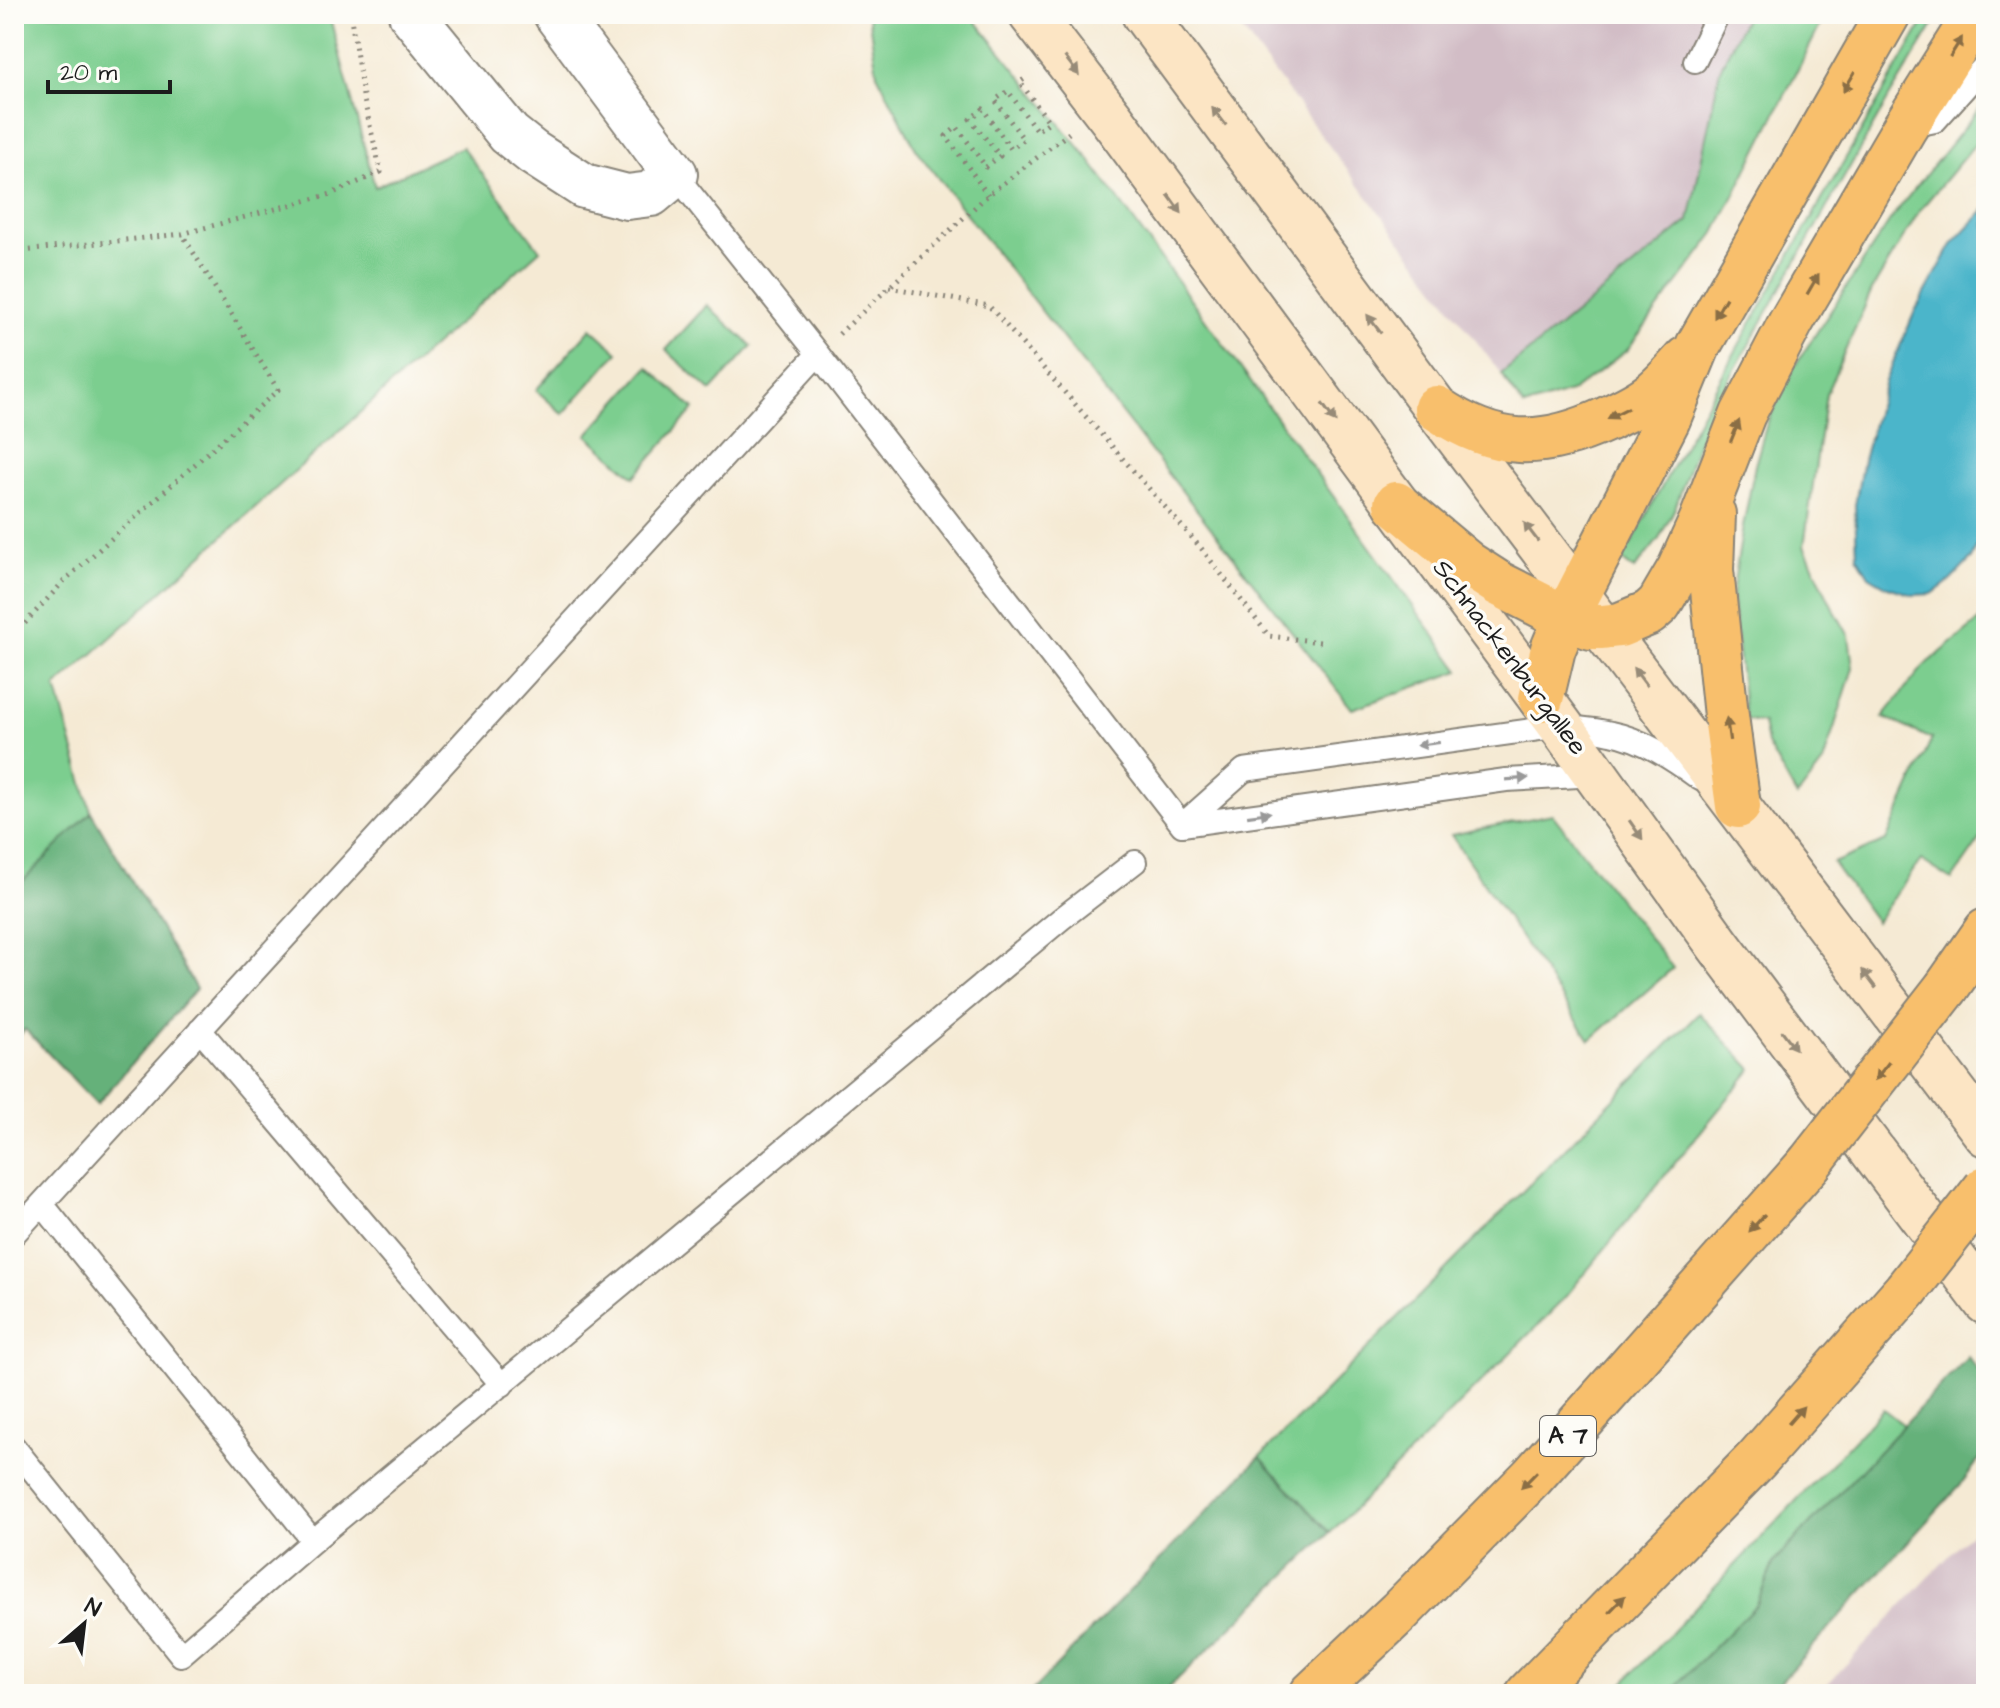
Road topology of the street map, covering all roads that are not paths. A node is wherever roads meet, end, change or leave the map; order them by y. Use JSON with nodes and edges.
{"nodes":[{"id":1,"x":411,"y":14,"type":"edge"},
{"id":2,"x":556,"y":14,"type":"edge"},
{"id":3,"x":1031,"y":14,"type":"edge"},
{"id":4,"x":1144,"y":14,"type":"edge"},
{"id":5,"x":1718,"y":14,"type":"edge"},
{"id":6,"x":1888,"y":14,"type":"edge"},
{"id":7,"x":1976,"y":14,"type":"edge"},
{"id":8,"x":1695,"y":61,"type":"dead end"},
{"id":9,"x":1986,"y":64,"type":"edge"},
{"id":10,"x":1905,"y":127,"type":"junction"},
{"id":11,"x":675,"y":174,"type":"junction"},
{"id":12,"x":1698,"y":346,"type":"junction"},
{"id":13,"x":818,"y":354,"type":"junction"},
{"id":14,"x":1436,"y":408,"type":"junction"},
{"id":15,"x":1713,"y":488,"type":"junction"},
{"id":16,"x":1396,"y":504,"type":"junction"},
{"id":17,"x":1582,"y":613,"type":"junction"},
{"id":18,"x":1551,"y":712,"type":"junction"},
{"id":19,"x":1597,"y":775,"type":"junction"},
{"id":20,"x":1738,"y":806,"type":"junction"},
{"id":21,"x":1182,"y":825,"type":"junction"},
{"id":22,"x":1135,"y":862,"type":"dead end"},
{"id":23,"x":1986,"y":931,"type":"edge"},
{"id":24,"x":200,"y":1030,"type":"junction"},
{"id":25,"x":1986,"y":1134,"type":"edge"},
{"id":26,"x":1986,"y":1188,"type":"edge"},
{"id":27,"x":42,"y":1204,"type":"junction"},
{"id":28,"x":14,"y":1234,"type":"edge"},
{"id":29,"x":1986,"y":1302,"type":"edge"},
{"id":30,"x":502,"y":1385,"type":"junction"},
{"id":31,"x":14,"y":1447,"type":"edge"},
{"id":32,"x":313,"y":1541,"type":"junction"},
{"id":33,"x":1312,"y":1694,"type":"edge"},
{"id":34,"x":1528,"y":1694,"type":"edge"}],
"edges":[{"from":1,"to":11,"type":"street"},
{"from":2,"to":11,"type":"street"},
{"from":3,"to":16,"type":"main road","name":"Schnackenburgallee","one_way":true},
{"from":14,"to":4,"type":"main road","one_way":true},
{"from":5,"to":8,"type":"lane"},
{"from":6,"to":12,"type":"highway","one_way":true},
{"from":10,"to":7,"type":"highway","one_way":true},
{"from":9,"to":10,"type":"lane"},
{"from":15,"to":10,"type":"highway","one_way":true},
{"from":11,"to":13,"type":"lane"},
{"from":12,"to":14,"type":"highway","one_way":true},
{"from":12,"to":17,"type":"highway"},
{"from":13,"to":21,"type":"lane"},
{"from":13,"to":24,"type":"lane"},
{"from":17,"to":14,"type":"main road","one_way":true},
{"from":15,"to":17,"type":"highway"},
{"from":20,"to":15,"type":"highway","one_way":true},
{"from":16,"to":17,"type":"highway"},
{"from":16,"to":18,"type":"main road","name":"Schnackenburgallee"},
{"from":17,"to":18,"type":"highway"},
{"from":20,"to":17,"type":"main road","one_way":true},
{"from":18,"to":19,"type":"main road","name":"Schnackenburgallee"},
{"from":18,"to":20,"type":"lane"},
{"from":18,"to":21,"type":"lane","one_way":true},
{"from":21,"to":19,"type":"lane","one_way":true},
{"from":19,"to":29,"type":"main road","name":"Schnackenburgallee","one_way":true},
{"from":25,"to":20,"type":"main road","one_way":true},
{"from":22,"to":30,"type":"lane"},
{"from":23,"to":33,"type":"highway","number":"A 7","one_way":true,"bridge":true},
{"from":24,"to":27,"type":"lane"},
{"from":24,"to":30,"type":"lane"},
{"from":34,"to":26,"type":"highway","one_way":true,"bridge":true},
{"from":27,"to":28,"type":"lane"},
{"from":27,"to":32,"type":"lane"},
{"from":30,"to":32,"type":"lane"},
{"from":31,"to":32,"type":"lane"}]}
